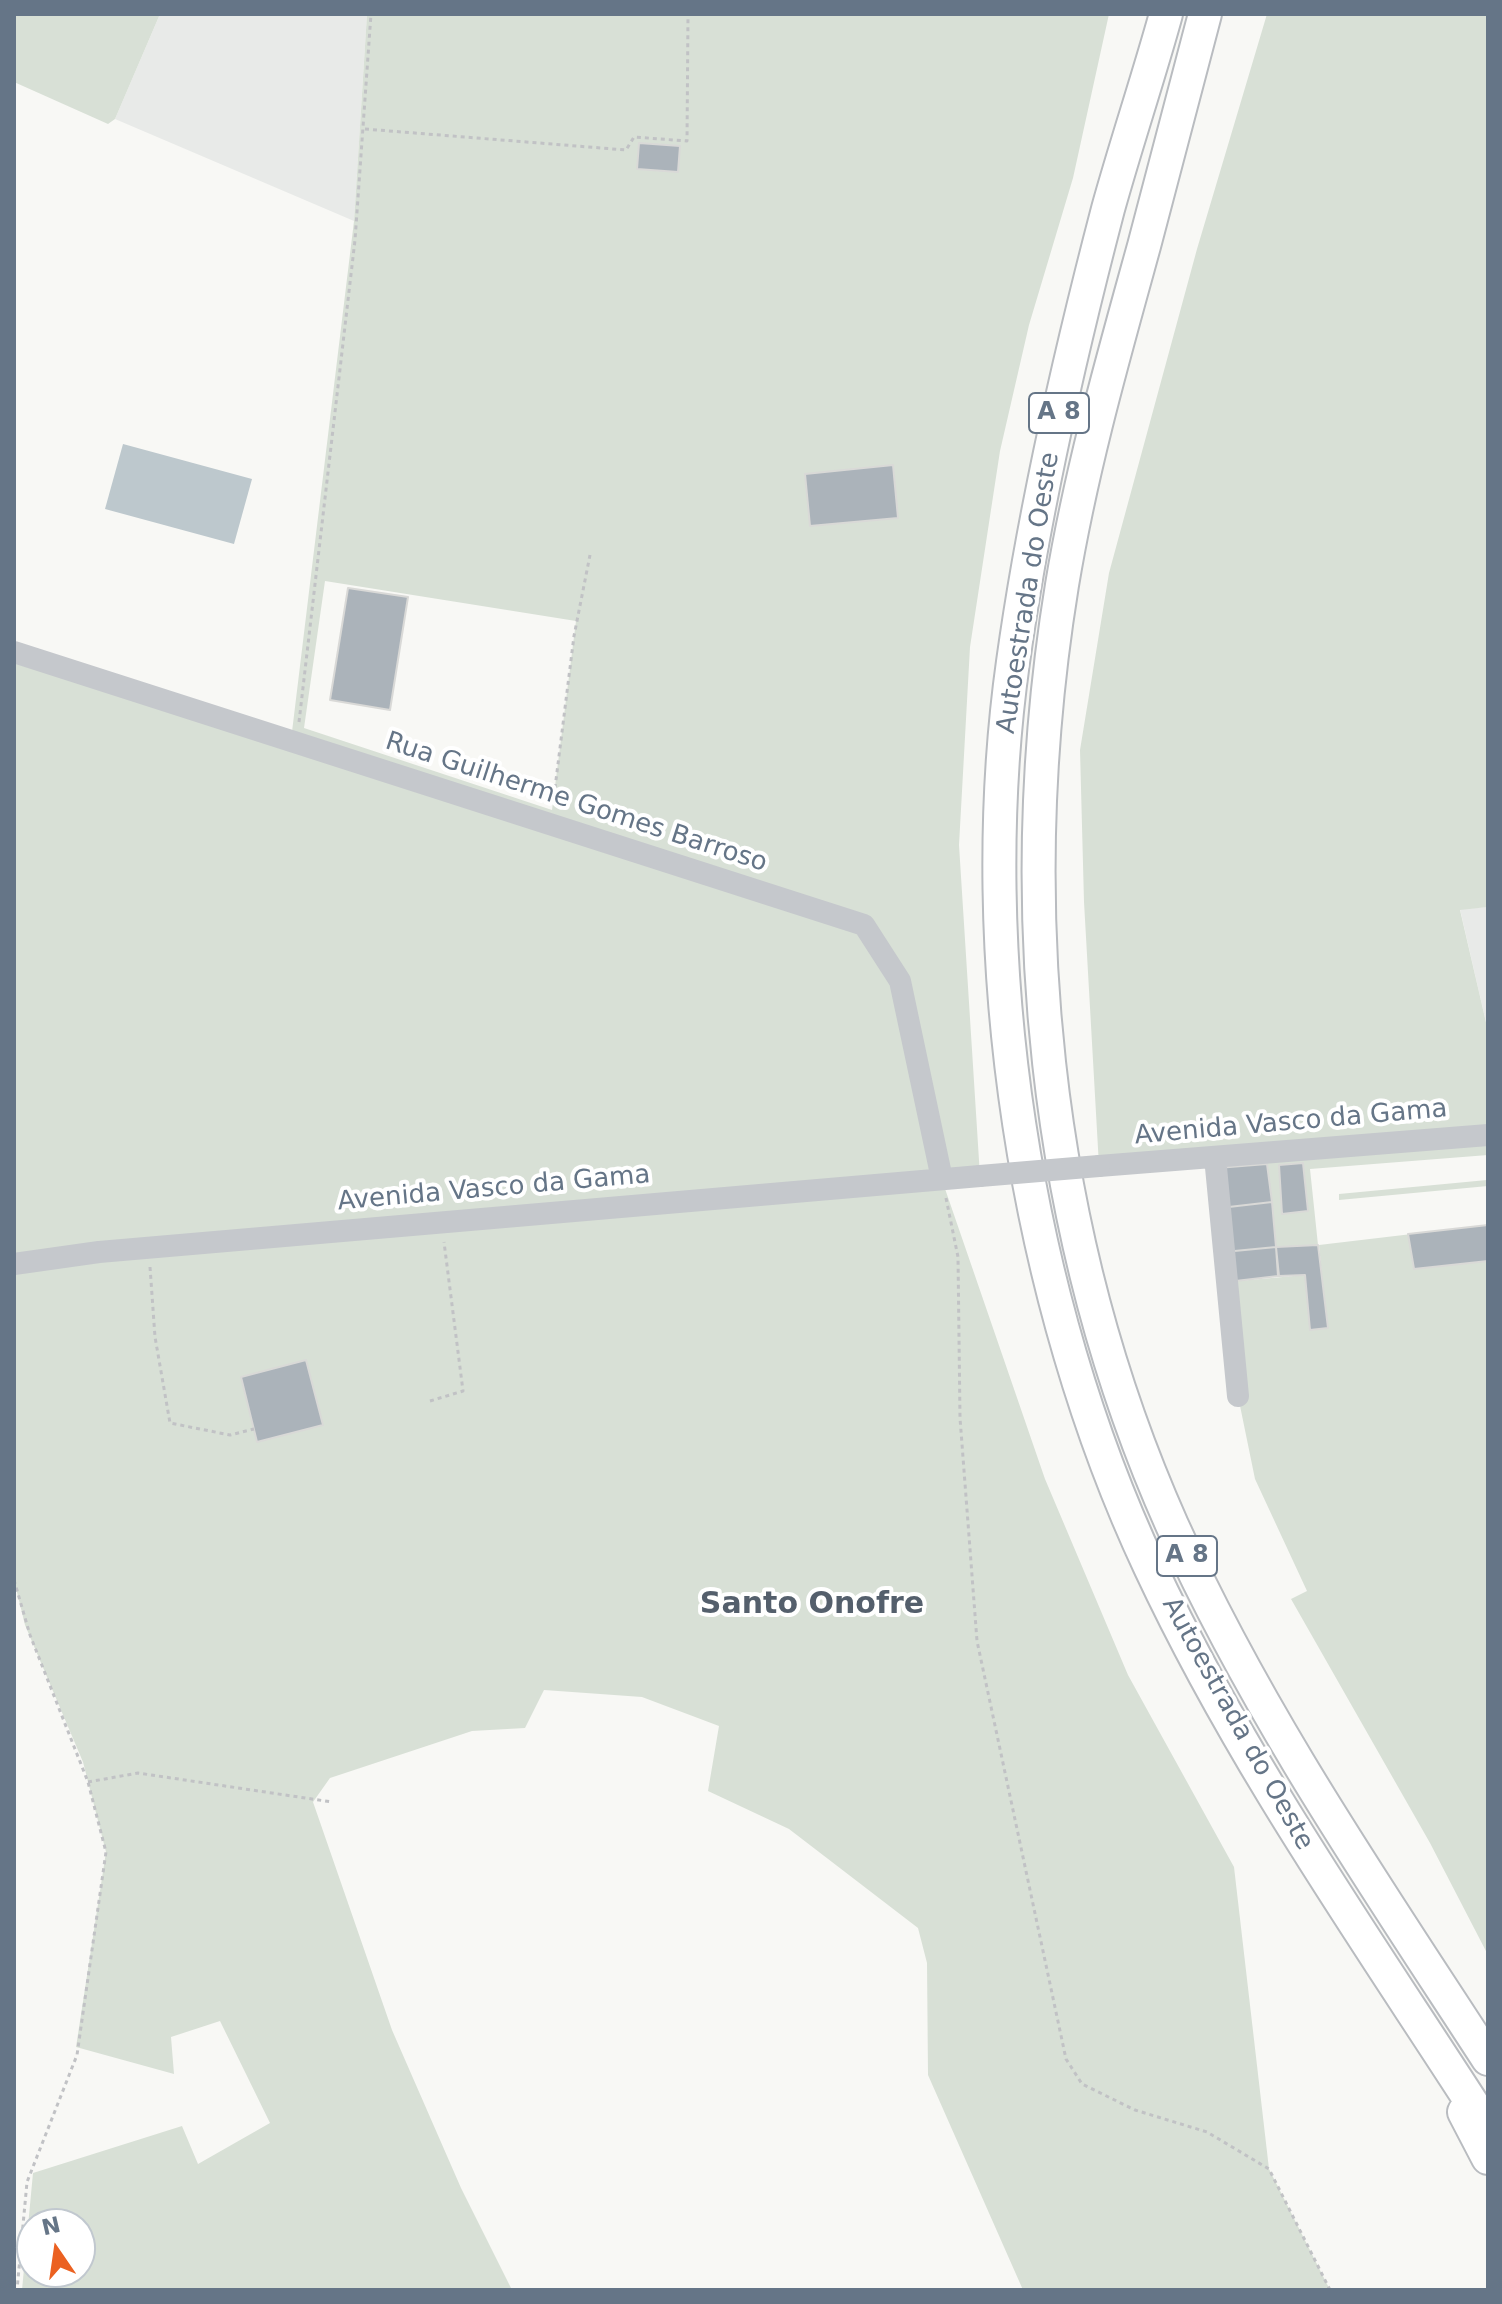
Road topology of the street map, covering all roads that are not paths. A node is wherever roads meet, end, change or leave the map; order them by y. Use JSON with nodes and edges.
{"nodes":[{"id":1,"x":1148,"y":14,"type":"edge"},
{"id":2,"x":1166,"y":14,"type":"edge"},
{"id":3,"x":1205,"y":14,"type":"edge"},
{"id":4,"x":1225,"y":14,"type":"edge"},
{"id":5,"x":1121,"y":163,"type":"junction"},
{"id":6,"x":1146,"y":238,"type":"junction"},
{"id":7,"x":14,"y":652,"type":"edge"},
{"id":8,"x":1488,"y":1135,"type":"edge"},
{"id":9,"x":1215,"y":1157,"type":"junction"},
{"id":10,"x":942,"y":1179,"type":"junction"},
{"id":11,"x":14,"y":1264,"type":"edge"},
{"id":12,"x":1238,"y":1396,"type":"dead end"},
{"id":13,"x":1488,"y":2059,"type":"edge"},
{"id":14,"x":1447,"y":2064,"type":"junction"},
{"id":15,"x":1488,"y":2128,"type":"edge"},
{"id":16,"x":1488,"y":2158,"type":"edge"}],
"edges":[{"from":1,"to":5,"type":"highway"},
{"from":2,"to":5,"type":"highway","name":"Autoestrada do Oeste","number":"A 8"},
{"from":3,"to":6,"type":"highway","name":"Autoestrada do Oeste","number":"A 8"},
{"from":4,"to":6,"type":"highway"},
{"from":5,"to":14,"type":"highway","name":"Autoestrada do Oeste","number":"A 8"},
{"from":6,"to":13,"type":"highway","name":"Autoestrada do Oeste","number":"A 8"},
{"from":7,"to":10,"type":"street","name":"Rua Guilherme Gomes Barroso"},
{"from":8,"to":9,"type":"street","name":"Avenida Vasco da Gama"},
{"from":9,"to":10,"type":"street","name":"Avenida Vasco da Gama","bridge":true},
{"from":9,"to":12,"type":"street"},
{"from":10,"to":11,"type":"street","name":"Avenida Vasco da Gama"},
{"from":14,"to":15,"type":"highway","name":"Autoestrada do Oeste","number":"A 8"},
{"from":14,"to":16,"type":"highway"}]}
